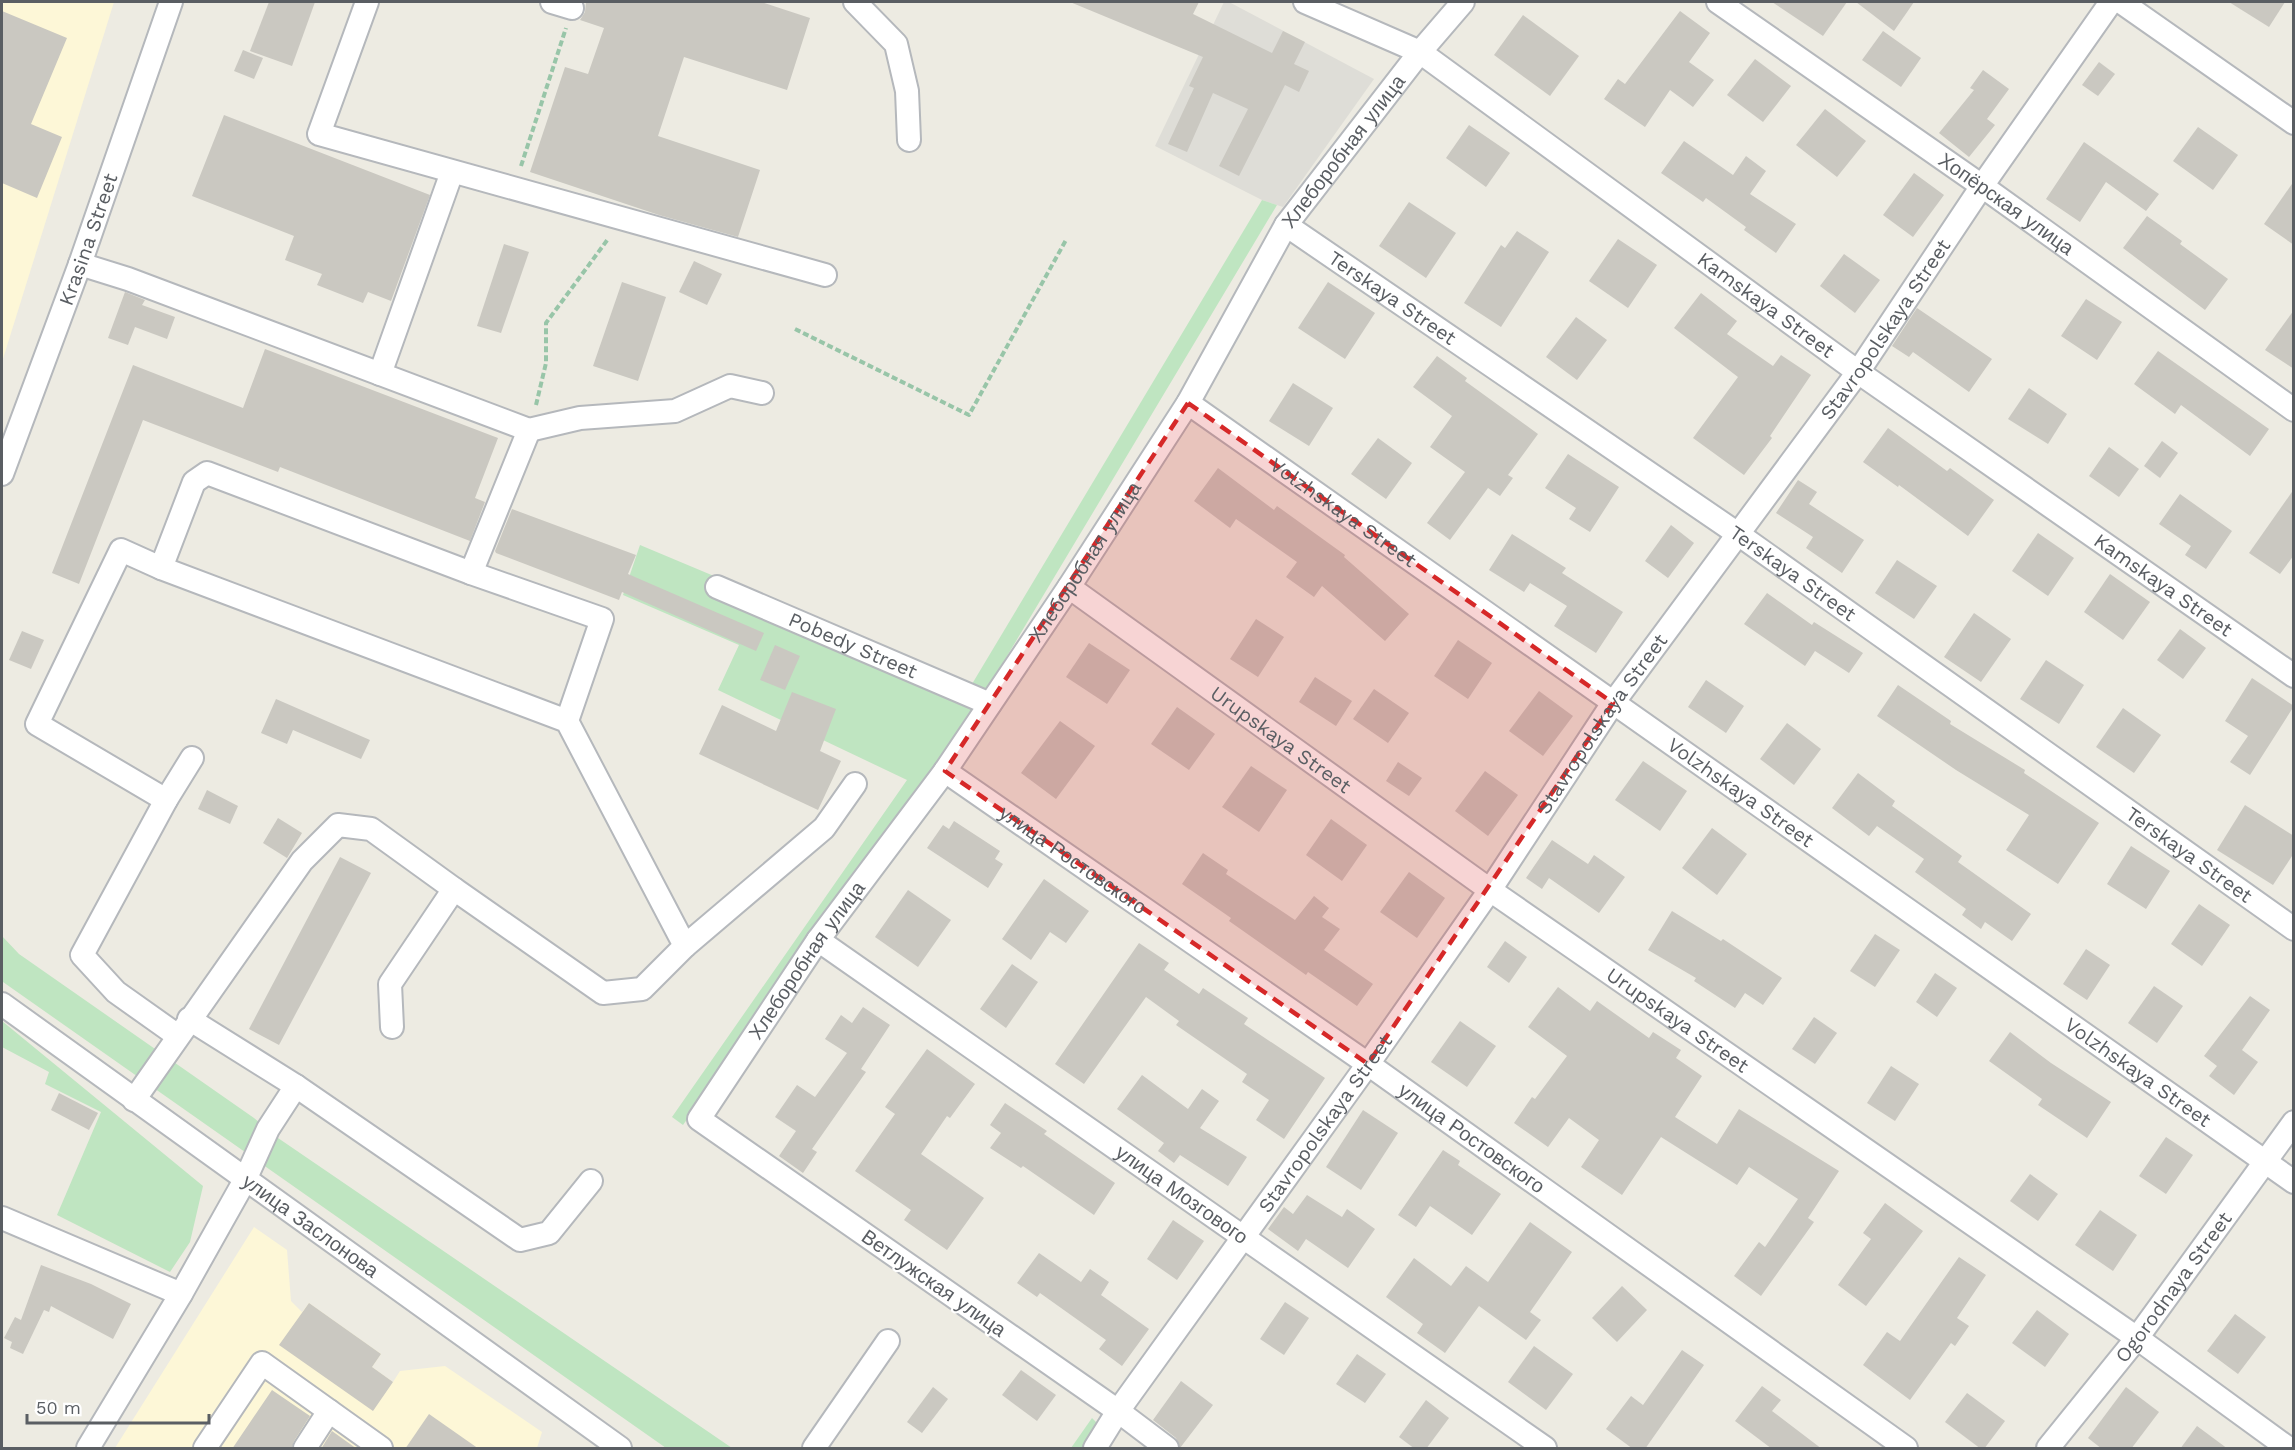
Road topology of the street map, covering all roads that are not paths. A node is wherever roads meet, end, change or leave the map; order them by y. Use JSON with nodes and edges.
{"nodes":[{"id":1,"x":171,"y":2,"type":"edge"},
{"id":2,"x":368,"y":2,"type":"edge"},
{"id":3,"x":855,"y":2,"type":"edge"},
{"id":4,"x":1305,"y":2,"type":"edge"},
{"id":5,"x":1463,"y":2,"type":"edge"},
{"id":6,"x":1718,"y":2,"type":"edge"},
{"id":7,"x":2111,"y":2,"type":"edge"},
{"id":8,"x":2121,"y":2,"type":"edge"},
{"id":9,"x":1420,"y":52,"type":"junction"},
{"id":10,"x":2294,"y":123,"type":"edge"},
{"id":11,"x":909,"y":140,"type":"dead end"},
{"id":12,"x":452,"y":172,"type":"junction"},
{"id":13,"x":1982,"y":186,"type":"junction"},
{"id":14,"x":1286,"y":225,"type":"junction"},
{"id":15,"x":80,"y":264,"type":"junction"},
{"id":16,"x":825,"y":275,"type":"dead end"},
{"id":17,"x":1858,"y":372,"type":"junction"},
{"id":18,"x":380,"y":374,"type":"junction"},
{"id":19,"x":762,"y":393,"type":"dead end"},
{"id":20,"x":1188,"y":403,"type":"junction"},
{"id":21,"x":2294,"y":410,"type":"edge"},
{"id":22,"x":529,"y":430,"type":"junction"},
{"id":23,"x":2,"y":474,"type":"edge"},
{"id":24,"x":1738,"y":534,"type":"junction"},
{"id":25,"x":161,"y":568,"type":"junction"},
{"id":26,"x":471,"y":573,"type":"junction"},
{"id":27,"x":717,"y":587,"type":"dead end"},
{"id":28,"x":1068,"y":587,"type":"junction"},
{"id":29,"x":2294,"y":676,"type":"edge"},
{"id":30,"x":1613,"y":703,"type":"junction"},
{"id":31,"x":990,"y":704,"type":"junction"},
{"id":32,"x":567,"y":721,"type":"junction"},
{"id":33,"x":192,"y":758,"type":"dead end"},
{"id":34,"x":945,"y":771,"type":"junction"},
{"id":35,"x":855,"y":784,"type":"dead end"},
{"id":36,"x":166,"y":800,"type":"junction"},
{"id":37,"x":454,"y":889,"type":"junction"},
{"id":38,"x":1490,"y":890,"type":"junction"},
{"id":39,"x":2294,"y":929,"type":"edge"},
{"id":40,"x":818,"y":940,"type":"junction"},
{"id":41,"x":685,"y":946,"type":"junction"},
{"id":42,"x":2,"y":1004,"type":"edge"},
{"id":43,"x":392,"y":1027,"type":"dead end"},
{"id":44,"x":183,"y":1028,"type":"junction"},
{"id":45,"x":1368,"y":1064,"type":"junction"},
{"id":46,"x":296,"y":1086,"type":"junction"},
{"id":47,"x":134,"y":1100,"type":"junction"},
{"id":48,"x":699,"y":1119,"type":"joint"},
{"id":49,"x":2294,"y":1122,"type":"edge"},
{"id":50,"x":2265,"y":1162,"type":"junction"},
{"id":51,"x":245,"y":1180,"type":"junction"},
{"id":52,"x":591,"y":1181,"type":"dead end"},
{"id":53,"x":2294,"y":1182,"type":"edge"},
{"id":54,"x":2,"y":1218,"type":"edge"},
{"id":55,"x":1243,"y":1237,"type":"junction"},
{"id":56,"x":181,"y":1294,"type":"junction"},
{"id":57,"x":2137,"y":1338,"type":"junction"},
{"id":58,"x":888,"y":1341,"type":"dead end"},
{"id":59,"x":329,"y":1411,"type":"junction"},
{"id":60,"x":1118,"y":1411,"type":"junction"},
{"id":61,"x":608,"y":1445,"type":"edge"},
{"id":62,"x":88,"y":1449,"type":"edge"},
{"id":63,"x":206,"y":1449,"type":"edge"},
{"id":64,"x":305,"y":1449,"type":"edge"},
{"id":65,"x":381,"y":1449,"type":"edge"},
{"id":66,"x":814,"y":1449,"type":"edge"},
{"id":67,"x":1095,"y":1449,"type":"edge"},
{"id":68,"x":1167,"y":1449,"type":"edge"},
{"id":69,"x":1545,"y":1449,"type":"edge"},
{"id":70,"x":1906,"y":1449,"type":"edge"},
{"id":71,"x":2048,"y":1449,"type":"edge"},
{"id":72,"x":2288,"y":1449,"type":"edge"}],
"edges":[{"from":1,"to":15,"type":"street","name":"Krasina Street"},
{"from":2,"to":12,"type":"street"},
{"from":3,"to":11,"type":"street"},
{"from":4,"to":9,"type":"street","name":"Kamskaya Street"},
{"from":5,"to":9,"type":"street","name":"Хлеборобная улица"},
{"from":6,"to":13,"type":"street","name":"Хопёрская улица"},
{"from":7,"to":13,"type":"street","name":"Stavropolskaya Street"},
{"from":8,"to":10,"type":"street"},
{"from":9,"to":14,"type":"street","name":"Хлеборобная улица"},
{"from":9,"to":17,"type":"street","name":"Kamskaya Street"},
{"from":12,"to":16,"type":"street"},
{"from":12,"to":18,"type":"street"},
{"from":13,"to":17,"type":"street","name":"Stavropolskaya Street"},
{"from":13,"to":21,"type":"street","name":"Хопёрская улица"},
{"from":14,"to":20,"type":"street","name":"Хлеборобная улица"},
{"from":14,"to":24,"type":"street","name":"Terskaya Street"},
{"from":15,"to":18,"type":"street"},
{"from":15,"to":23,"type":"street","name":"Krasina Street"},
{"from":17,"to":24,"type":"street","name":"Stavropolskaya Street"},
{"from":17,"to":29,"type":"street","name":"Kamskaya Street"},
{"from":18,"to":22,"type":"street"},
{"from":19,"to":22,"type":"street"},
{"from":20,"to":28,"type":"street","name":"Хлеборобная улица"},
{"from":20,"to":30,"type":"street","name":"Volzhskaya Street"},
{"from":22,"to":26,"type":"street"},
{"from":24,"to":30,"type":"street","name":"Stavropolskaya Street"},
{"from":24,"to":39,"type":"street","name":"Terskaya Street"},
{"from":25,"to":26,"type":"street"},
{"from":25,"to":32,"type":"street"},
{"from":25,"to":36,"type":"street"},
{"from":26,"to":32,"type":"street"},
{"from":27,"to":31,"type":"street","name":"Pobedy Street"},
{"from":28,"to":31,"type":"street","name":"Хлеборобная улица"},
{"from":28,"to":38,"type":"street","name":"Urupskaya Street"},
{"from":30,"to":38,"type":"street","name":"Stavropolskaya Street"},
{"from":30,"to":50,"type":"street","name":"Volzhskaya Street"},
{"from":31,"to":34,"type":"street","name":"Хлеборобная улица"},
{"from":32,"to":41,"type":"street"},
{"from":33,"to":36,"type":"street"},
{"from":34,"to":40,"type":"street","name":"Хлеборобная улица"},
{"from":34,"to":45,"type":"street","name":"улица Ростовского"},
{"from":35,"to":41,"type":"street"},
{"from":36,"to":44,"type":"street"},
{"from":37,"to":41,"type":"street"},
{"from":37,"to":43,"type":"street"},
{"from":37,"to":44,"type":"street"},
{"from":38,"to":45,"type":"street","name":"Stavropolskaya Street"},
{"from":38,"to":57,"type":"street","name":"Urupskaya Street"},
{"from":40,"to":48,"type":"street","name":"Хлеборобная улица"},
{"from":40,"to":55,"type":"street","name":"улица Мозгового"},
{"from":42,"to":47,"type":"street","name":"улица Заслонова"},
{"from":44,"to":46,"type":"street"},
{"from":44,"to":47,"type":"street"},
{"from":45,"to":55,"type":"street","name":"Stavropolskaya Street"},
{"from":45,"to":70,"type":"street","name":"улица Ростовского"},
{"from":46,"to":51,"type":"street"},
{"from":46,"to":52,"type":"street"},
{"from":47,"to":51,"type":"street","name":"улица Заслонова"},
{"from":48,"to":60,"type":"street","name":"Ветлужская улица"},
{"from":49,"to":50,"type":"street","name":"Ogorodnaya Street"},
{"from":50,"to":53,"type":"street","name":"Volzhskaya Street"},
{"from":50,"to":57,"type":"street","name":"Ogorodnaya Street"},
{"from":51,"to":56,"type":"street"},
{"from":51,"to":61,"type":"street","name":"улица Заслонова"},
{"from":54,"to":56,"type":"street"},
{"from":55,"to":60,"type":"street","name":"Stavropolskaya Street"},
{"from":55,"to":69,"type":"street","name":"улица Мозгового"},
{"from":56,"to":62,"type":"street"},
{"from":57,"to":71,"type":"street","name":"Ogorodnaya Street"},
{"from":57,"to":72,"type":"street","name":"Urupskaya Street"},
{"from":58,"to":66,"type":"street"},
{"from":59,"to":63,"type":"street"},
{"from":59,"to":64,"type":"street"},
{"from":59,"to":65,"type":"street"},
{"from":60,"to":67,"type":"street","name":"Stavropolskaya Street"},
{"from":60,"to":68,"type":"street","name":"Ветлужская улица"}]}
